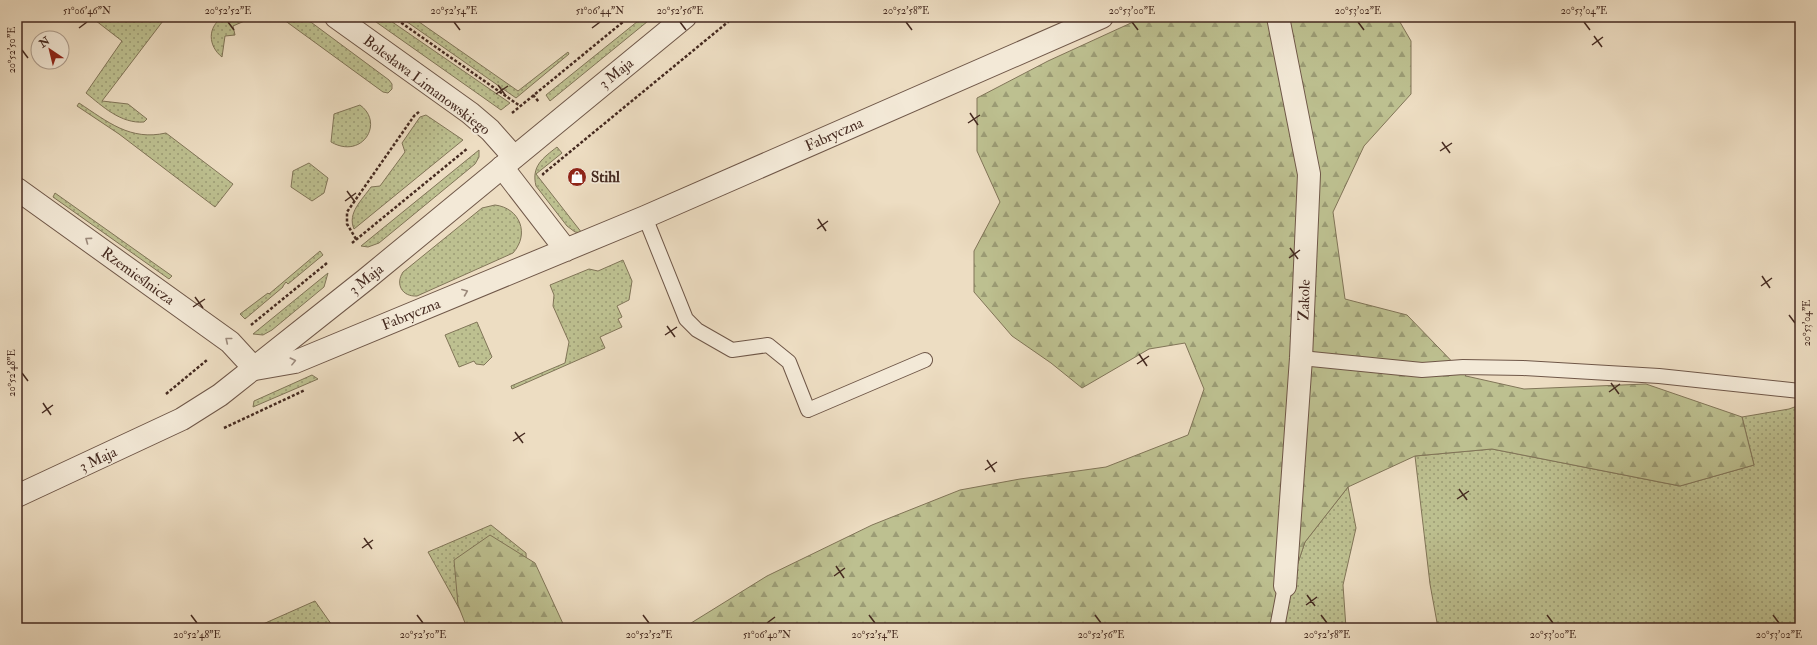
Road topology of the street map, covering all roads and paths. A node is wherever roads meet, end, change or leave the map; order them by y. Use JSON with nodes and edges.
{"nodes":[{"id":1,"x":336,"y":17,"type":"edge"},
{"id":2,"x":394,"y":17,"type":"edge"},
{"id":3,"x":629,"y":17,"type":"edge"},
{"id":4,"x":685,"y":17,"type":"edge"},
{"id":5,"x":734,"y":17,"type":"edge"},
{"id":6,"x":1102,"y":17,"type":"edge"},
{"id":7,"x":1278,"y":17,"type":"edge"},
{"id":8,"x":520,"y":106,"type":"junction"},
{"id":9,"x":422,"y":110,"type":"dead end"},
{"id":10,"x":509,"y":115,"type":"dead end"},
{"id":11,"x":468,"y":148,"type":"dead end"},
{"id":12,"x":508,"y":162,"type":"junction"},
{"id":13,"x":548,"y":179,"type":"dead end"},
{"id":14,"x":17,"y":189,"type":"edge"},
{"id":15,"x":645,"y":217,"type":"junction"},
{"id":16,"x":356,"y":239,"type":"junction"},
{"id":17,"x":352,"y":243,"type":"dead end"},
{"id":18,"x":566,"y":250,"type":"junction"},
{"id":19,"x":327,"y":263,"type":"dead end"},
{"id":20,"x":249,"y":327,"type":"dead end"},
{"id":21,"x":1302,"y":358,"type":"junction"},
{"id":22,"x":926,"y":360,"type":"dead end"},
{"id":23,"x":255,"y":369,"type":"junction"},
{"id":24,"x":305,"y":390,"type":"dead end"},
{"id":25,"x":1800,"y":391,"type":"edge"},
{"id":26,"x":221,"y":429,"type":"dead end"},
{"id":27,"x":17,"y":496,"type":"edge"},
{"id":28,"x":1285,"y":586,"type":"joint"},
{"id":29,"x":1277,"y":628,"type":"edge"}],
"edges":[{"from":1,"to":12,"type":"street","name":"Bolesława Limanowskiego"},
{"from":2,"to":8,"type":"path"},
{"from":3,"to":8,"type":"path"},
{"from":4,"to":12,"type":"street","name":"3 Maja"},
{"from":5,"to":13,"type":"path"},
{"from":6,"to":15,"type":"street","name":"Fabryczna"},
{"from":7,"to":21,"type":"street","name":"Zakole"},
{"from":8,"to":10,"type":"path"},
{"from":9,"to":16,"type":"path"},
{"from":11,"to":16,"type":"path"},
{"from":12,"to":18,"type":"street"},
{"from":12,"to":23,"type":"street","name":"3 Maja"},
{"from":23,"to":14,"type":"street","name":"Rzemieślnicza","one_way":true},
{"from":15,"to":18,"type":"street","name":"Fabryczna"},
{"from":15,"to":22,"type":"lane"},
{"from":16,"to":17,"type":"path"},
{"from":23,"to":18,"type":"street","name":"Fabryczna","one_way":true},
{"from":19,"to":20,"type":"path"},
{"from":21,"to":25,"type":"lane"},
{"from":21,"to":28,"type":"street","name":"Zakole"},
{"from":23,"to":27,"type":"street","name":"3 Maja"},
{"from":24,"to":26,"type":"path"},
{"from":28,"to":29,"type":"lane"}]}
